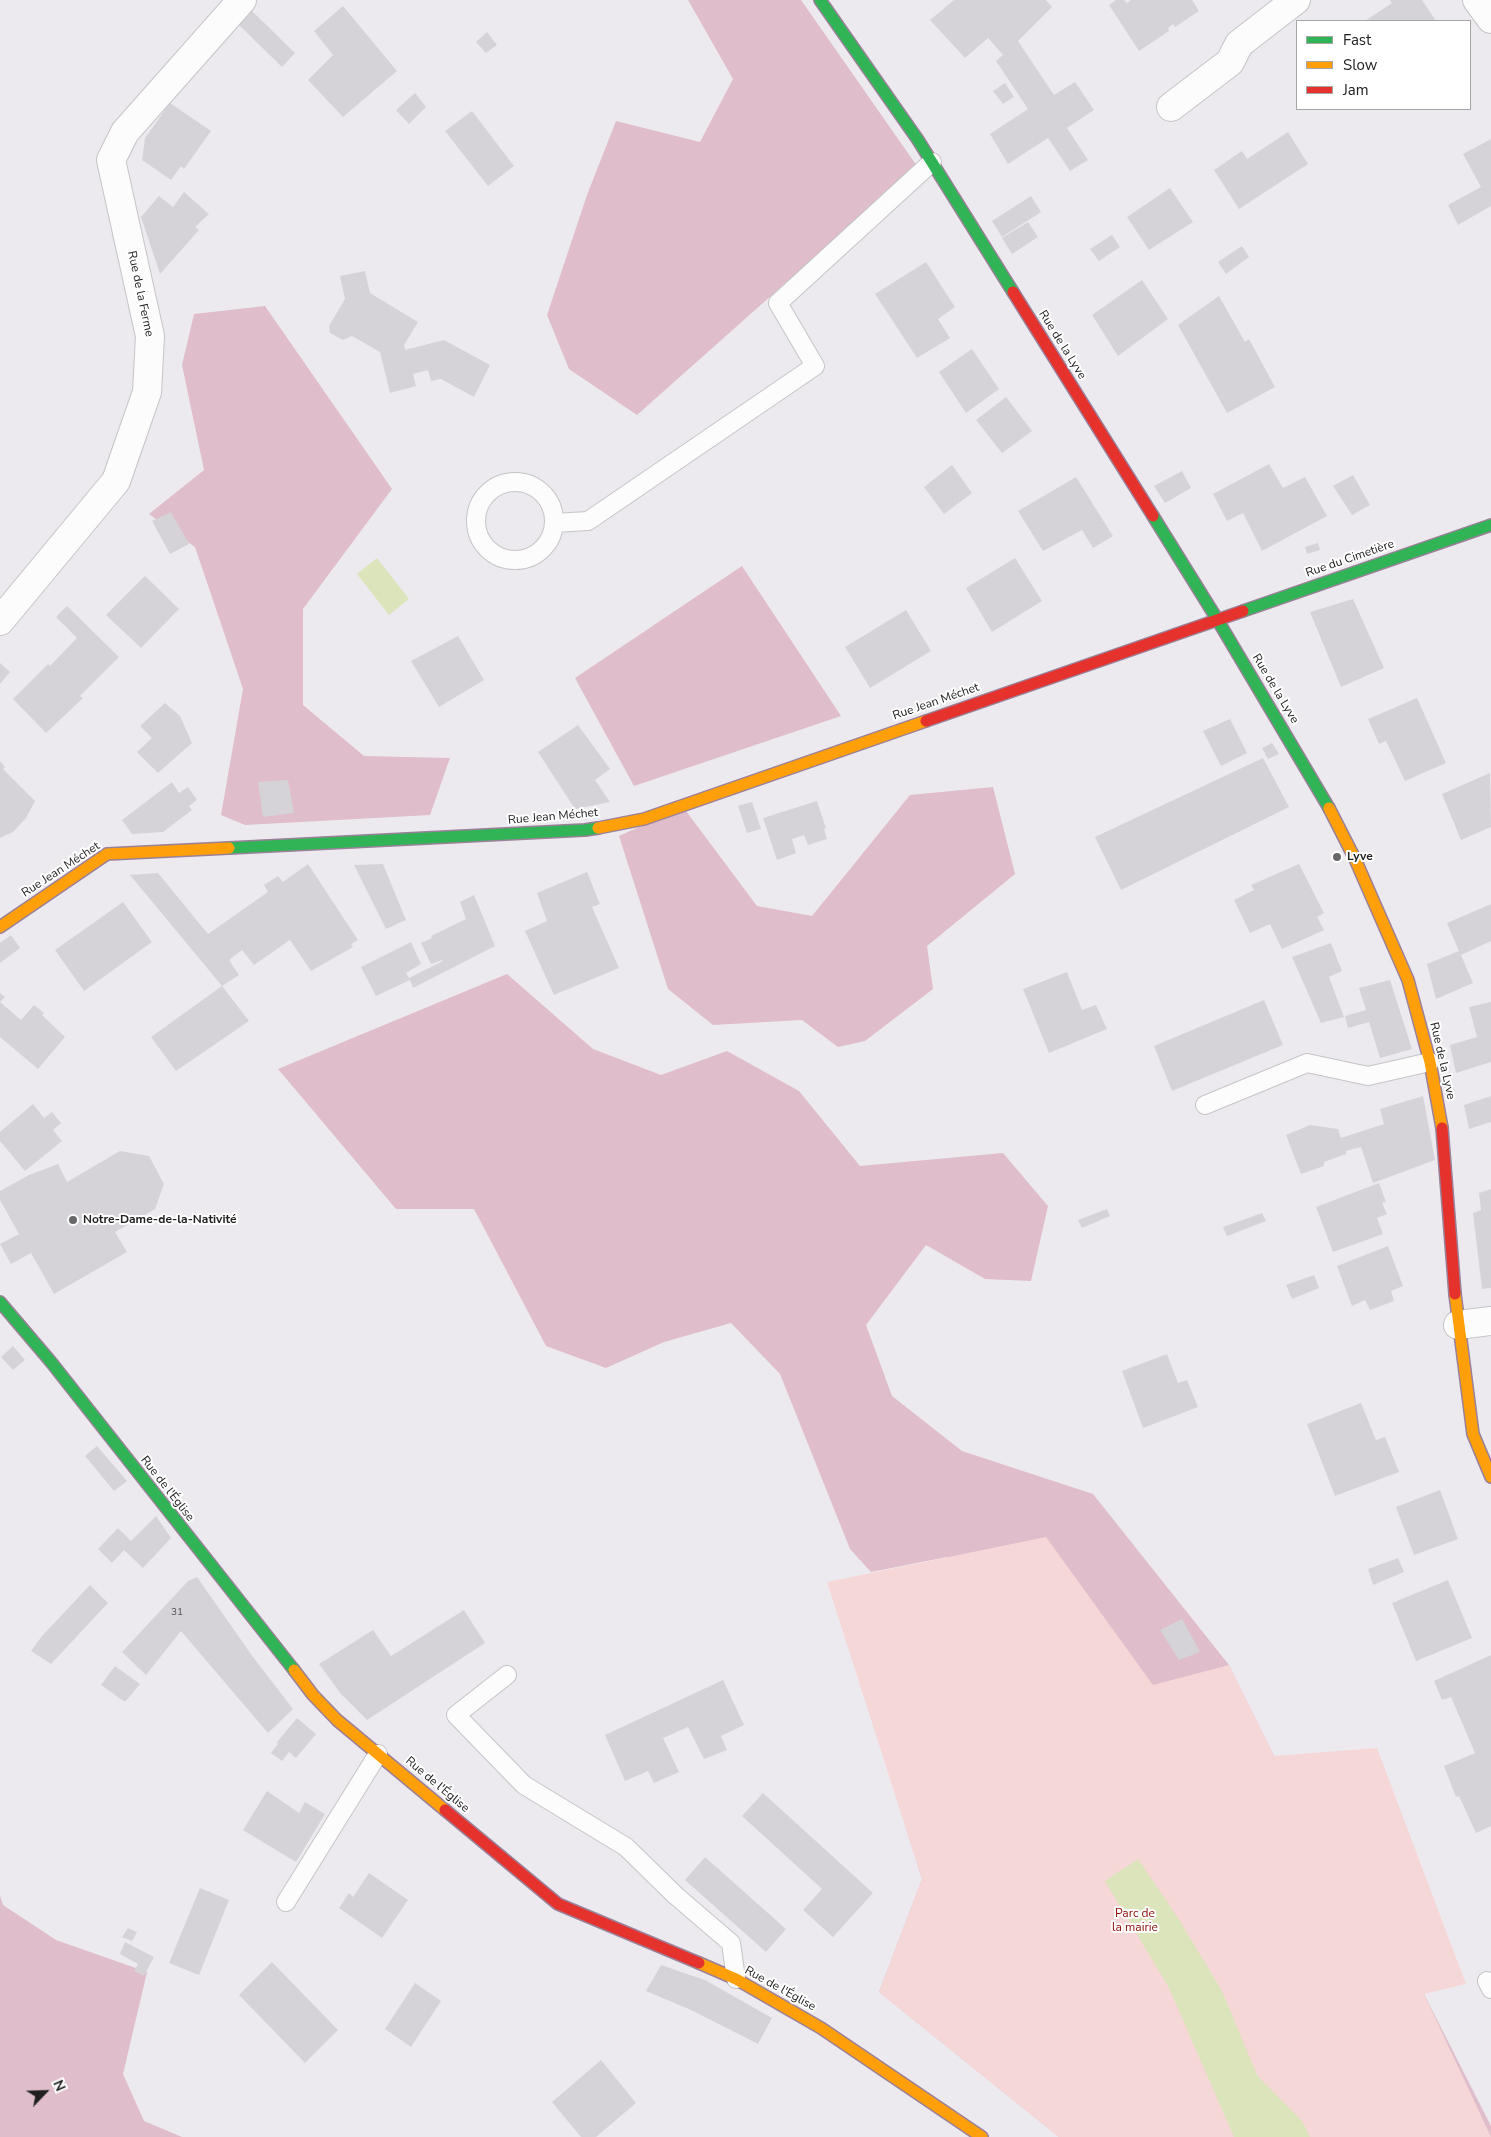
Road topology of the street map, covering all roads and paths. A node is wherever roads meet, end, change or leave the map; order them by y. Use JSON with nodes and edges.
{"nodes":[{"id":1,"x":242,"y":0,"type":"edge"},
{"id":2,"x":820,"y":0,"type":"edge"},
{"id":3,"x":1296,"y":0,"type":"edge"},
{"id":4,"x":1477,"y":0,"type":"edge"},
{"id":5,"x":1491,"y":19,"type":"edge"},
{"id":6,"x":1172,"y":106,"type":"dead end"},
{"id":7,"x":932,"y":162,"type":"junction"},
{"id":8,"x":554,"y":523,"type":"junction"},
{"id":9,"x":1491,"y":525,"type":"edge"},
{"id":10,"x":1217,"y":619,"type":"junction"},
{"id":11,"x":0,"y":621,"type":"edge"},
{"id":12,"x":0,"y":927,"type":"edge"},
{"id":13,"x":1430,"y":1062,"type":"junction"},
{"id":14,"x":1205,"y":1105,"type":"dead end"},
{"id":15,"x":0,"y":1302,"type":"edge"},
{"id":16,"x":1491,"y":1322,"type":"edge"},
{"id":17,"x":1458,"y":1325,"type":"junction"},
{"id":18,"x":1491,"y":1477,"type":"edge"},
{"id":19,"x":507,"y":1675,"type":"dead end"},
{"id":20,"x":378,"y":1754,"type":"junction"},
{"id":21,"x":286,"y":1902,"type":"dead end"},
{"id":22,"x":736,"y":1979,"type":"junction"},
{"id":23,"x":982,"y":2137,"type":"edge"}],
"edges":[{"from":1,"to":11,"type":"street","name":"Rue de la Ferme"},
{"from":2,"to":7,"type":"street","name":"Rue de la Lyve"},
{"from":3,"to":6,"type":"street"},
{"from":4,"to":5,"type":"street"},
{"from":7,"to":8,"type":"lane"},
{"from":7,"to":10,"type":"street","name":"Rue de la Lyve"},
{"from":8,"to":8,"type":"lane"},
{"from":9,"to":10,"type":"street","name":"Rue du Cimetière"},
{"from":10,"to":12,"type":"street","name":"Rue Jean Méchet"},
{"from":10,"to":13,"type":"street","name":"Rue de la Lyve"},
{"from":13,"to":14,"type":"lane"},
{"from":13,"to":17,"type":"street","name":"Rue de la Lyve"},
{"from":15,"to":20,"type":"street","name":"Rue de l'Église"},
{"from":16,"to":17,"type":"street"},
{"from":17,"to":18,"type":"street","name":"Rue de la Lyve"},
{"from":19,"to":22,"type":"lane"},
{"from":20,"to":21,"type":"lane"},
{"from":20,"to":22,"type":"street","name":"Rue de l'Église"},
{"from":22,"to":23,"type":"street","name":"Rue de l'Église"}]}
